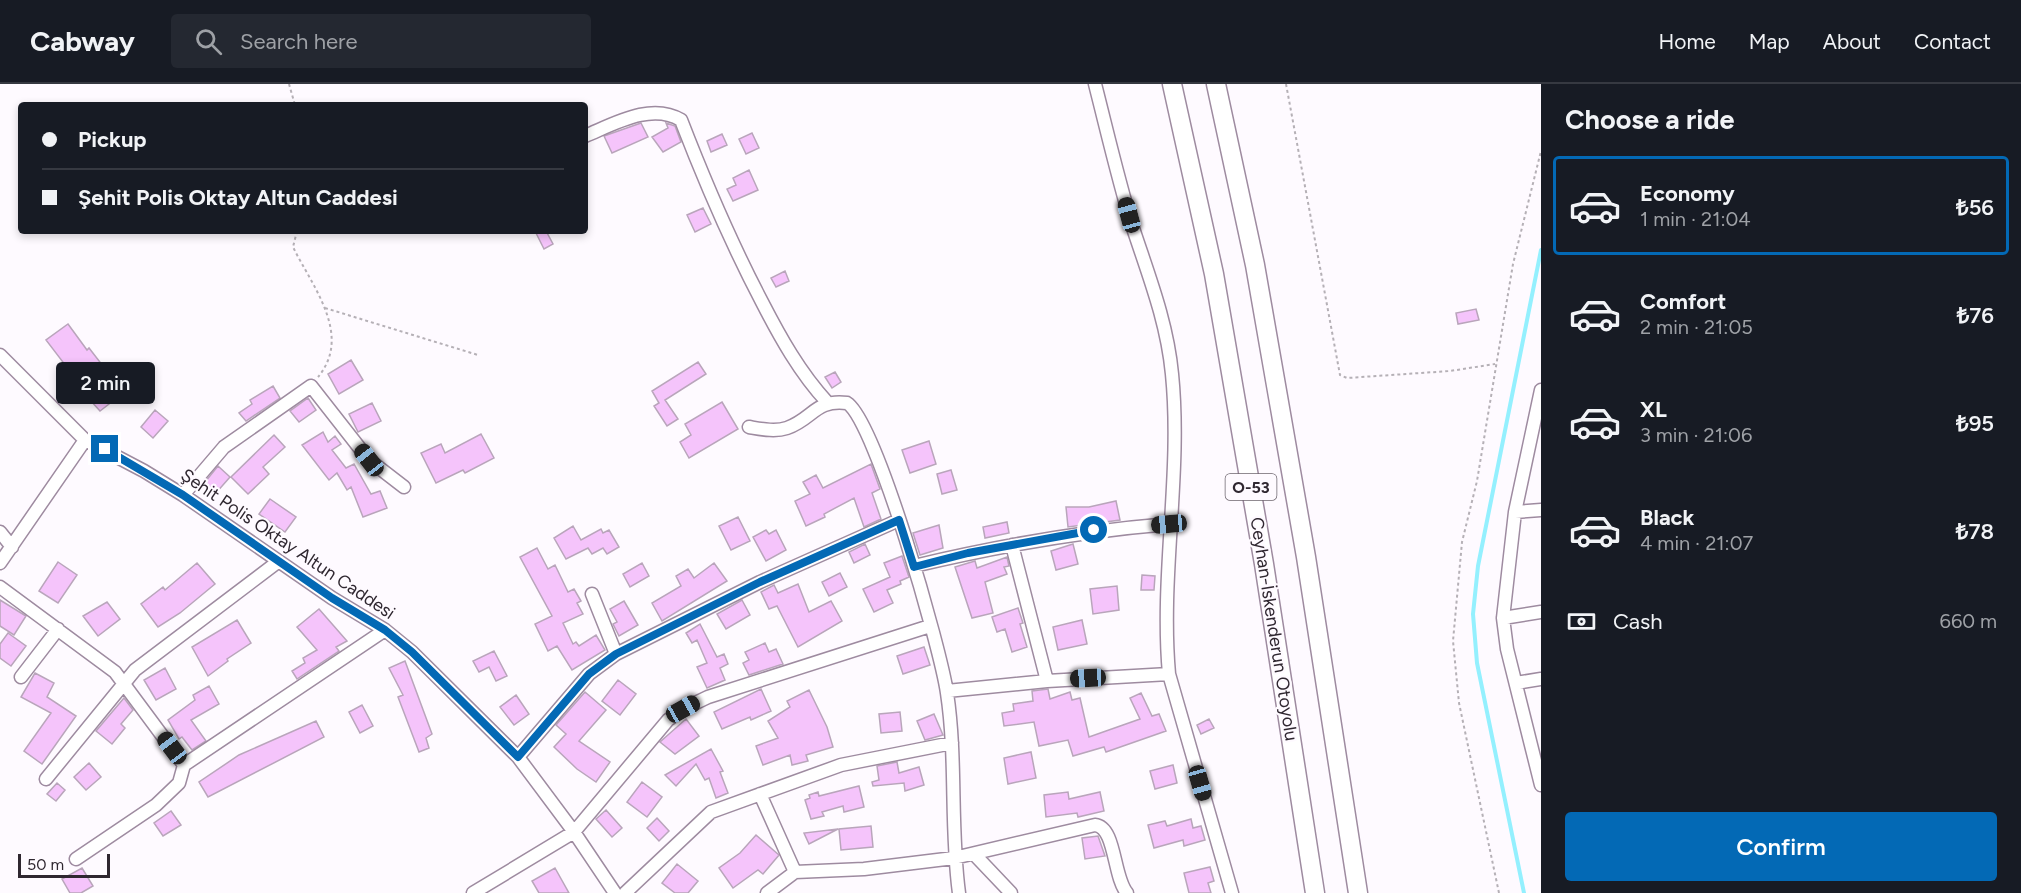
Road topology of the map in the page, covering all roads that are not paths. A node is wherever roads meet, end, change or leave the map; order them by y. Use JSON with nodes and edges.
{"nodes":[{"id":1,"x":1095,"y":84,"type":"edge"},
{"id":2,"x":1172,"y":84,"type":"edge"},
{"id":3,"x":1216,"y":84,"type":"edge"},
{"id":4,"x":588,"y":135,"type":"edge"},
{"id":5,"x":0,"y":355,"type":"edge"},
{"id":6,"x":1541,"y":390,"type":"edge"},
{"id":7,"x":827,"y":402,"type":"junction"},
{"id":8,"x":749,"y":427,"type":"dead end"},
{"id":9,"x":85,"y":440,"type":"junction"},
{"id":10,"x":404,"y":488,"type":"dead end"},
{"id":11,"x":183,"y":495,"type":"junction"},
{"id":12,"x":1541,"y":510,"type":"edge"},
{"id":13,"x":1515,"y":512,"type":"junction"},
{"id":14,"x":899,"y":520,"type":"junction"},
{"id":15,"x":1169,"y":524,"type":"junction"},
{"id":16,"x":0,"y":532,"type":"edge"},
{"id":17,"x":1012,"y":545,"type":"junction"},
{"id":18,"x":12,"y":547,"type":"junction"},
{"id":19,"x":279,"y":561,"type":"junction"},
{"id":20,"x":0,"y":563,"type":"edge"},
{"id":21,"x":914,"y":567,"type":"junction"},
{"id":22,"x":0,"y":587,"type":"edge"},
{"id":23,"x":592,"y":594,"type":"dead end"},
{"id":24,"x":1541,"y":612,"type":"edge"},
{"id":25,"x":1503,"y":618,"type":"junction"},
{"id":26,"x":930,"y":626,"type":"junction"},
{"id":27,"x":58,"y":628,"type":"junction"},
{"id":28,"x":385,"y":630,"type":"junction"},
{"id":29,"x":616,"y":654,"type":"junction"},
{"id":30,"x":1169,"y":674,"type":"junction"},
{"id":31,"x":21,"y":677,"type":"dead end"},
{"id":32,"x":1541,"y":680,"type":"edge"},
{"id":33,"x":1047,"y":681,"type":"junction"},
{"id":34,"x":122,"y":682,"type":"junction"},
{"id":35,"x":1516,"y":683,"type":"junction"},
{"id":36,"x":947,"y":691,"type":"junction"},
{"id":37,"x":952,"y":743,"type":"junction"},
{"id":38,"x":518,"y":757,"type":"junction"},
{"id":39,"x":184,"y":765,"type":"junction"},
{"id":40,"x":46,"y":779,"type":"dead end"},
{"id":41,"x":1541,"y":785,"type":"edge"},
{"id":42,"x":760,"y":794,"type":"junction"},
{"id":43,"x":574,"y":832,"type":"junction"},
{"id":44,"x":974,"y":854,"type":"junction"},
{"id":45,"x":954,"y":858,"type":"junction"},
{"id":46,"x":76,"y":859,"type":"dead end"},
{"id":47,"x":795,"y":872,"type":"junction"},
{"id":48,"x":473,"y":893,"type":"edge"},
{"id":49,"x":615,"y":893,"type":"edge"},
{"id":50,"x":624,"y":893,"type":"edge"},
{"id":51,"x":767,"y":893,"type":"edge"},
{"id":52,"x":959,"y":893,"type":"edge"},
{"id":53,"x":1011,"y":893,"type":"edge"},
{"id":54,"x":1127,"y":893,"type":"edge"},
{"id":55,"x":1232,"y":893,"type":"edge"},
{"id":56,"x":1315,"y":893,"type":"edge"},
{"id":57,"x":1358,"y":893,"type":"edge"}],
"edges":[{"from":1,"to":15,"type":"street"},
{"from":2,"to":56,"type":"highway","name":"Ceyhan-İskenderun Otoyolu","number":"O-53"},
{"from":3,"to":57,"type":"highway","number":"O-53"},
{"from":4,"to":7,"type":"street"},
{"from":5,"to":9,"type":"street","name":"Şehit Polis Oktay Altun Caddesi"},
{"from":6,"to":13,"type":"street"},
{"from":7,"to":8,"type":"street"},
{"from":7,"to":14,"type":"street"},
{"from":9,"to":11,"type":"street","name":"Şehit Polis Oktay Altun Caddesi"},
{"from":9,"to":18,"type":"street"},
{"from":10,"to":11,"type":"street"},
{"from":11,"to":19,"type":"street","name":"Şehit Polis Oktay Altun Caddesi"},
{"from":12,"to":13,"type":"street"},
{"from":13,"to":25,"type":"street"},
{"from":14,"to":21,"type":"street"},
{"from":14,"to":29,"type":"street"},
{"from":15,"to":17,"type":"street"},
{"from":15,"to":30,"type":"street"},
{"from":16,"to":18,"type":"street"},
{"from":17,"to":21,"type":"street"},
{"from":17,"to":33,"type":"street"},
{"from":18,"to":20,"type":"street"},
{"from":19,"to":28,"type":"street","name":"Şehit Polis Oktay Altun Caddesi"},
{"from":19,"to":34,"type":"street"},
{"from":21,"to":26,"type":"street"},
{"from":22,"to":27,"type":"street"},
{"from":23,"to":29,"type":"street"},
{"from":24,"to":25,"type":"street"},
{"from":25,"to":35,"type":"street"},
{"from":26,"to":36,"type":"street"},
{"from":26,"to":43,"type":"street"},
{"from":27,"to":31,"type":"street"},
{"from":27,"to":34,"type":"street"},
{"from":28,"to":38,"type":"street","name":"Şehit Polis Oktay Altun Caddesi"},
{"from":28,"to":39,"type":"street"},
{"from":29,"to":38,"type":"street"},
{"from":30,"to":33,"type":"street"},
{"from":30,"to":55,"type":"street"},
{"from":32,"to":35,"type":"street"},
{"from":33,"to":36,"type":"street"},
{"from":34,"to":39,"type":"street"},
{"from":34,"to":40,"type":"street"},
{"from":35,"to":41,"type":"street"},
{"from":36,"to":37,"type":"street"},
{"from":37,"to":42,"type":"street"},
{"from":37,"to":45,"type":"street"},
{"from":38,"to":43,"type":"street","name":"Şehit Polis Oktay Altun Caddesi"},
{"from":39,"to":46,"type":"street"},
{"from":42,"to":47,"type":"street"},
{"from":42,"to":50,"type":"street"},
{"from":43,"to":48,"type":"street"},
{"from":43,"to":49,"type":"street","name":"Şehit Polis Oktay Altun Caddesi"},
{"from":44,"to":45,"type":"street"},
{"from":44,"to":53,"type":"street"},
{"from":44,"to":54,"type":"street"},
{"from":45,"to":47,"type":"street"},
{"from":45,"to":52,"type":"street"},
{"from":47,"to":51,"type":"street"}]}
